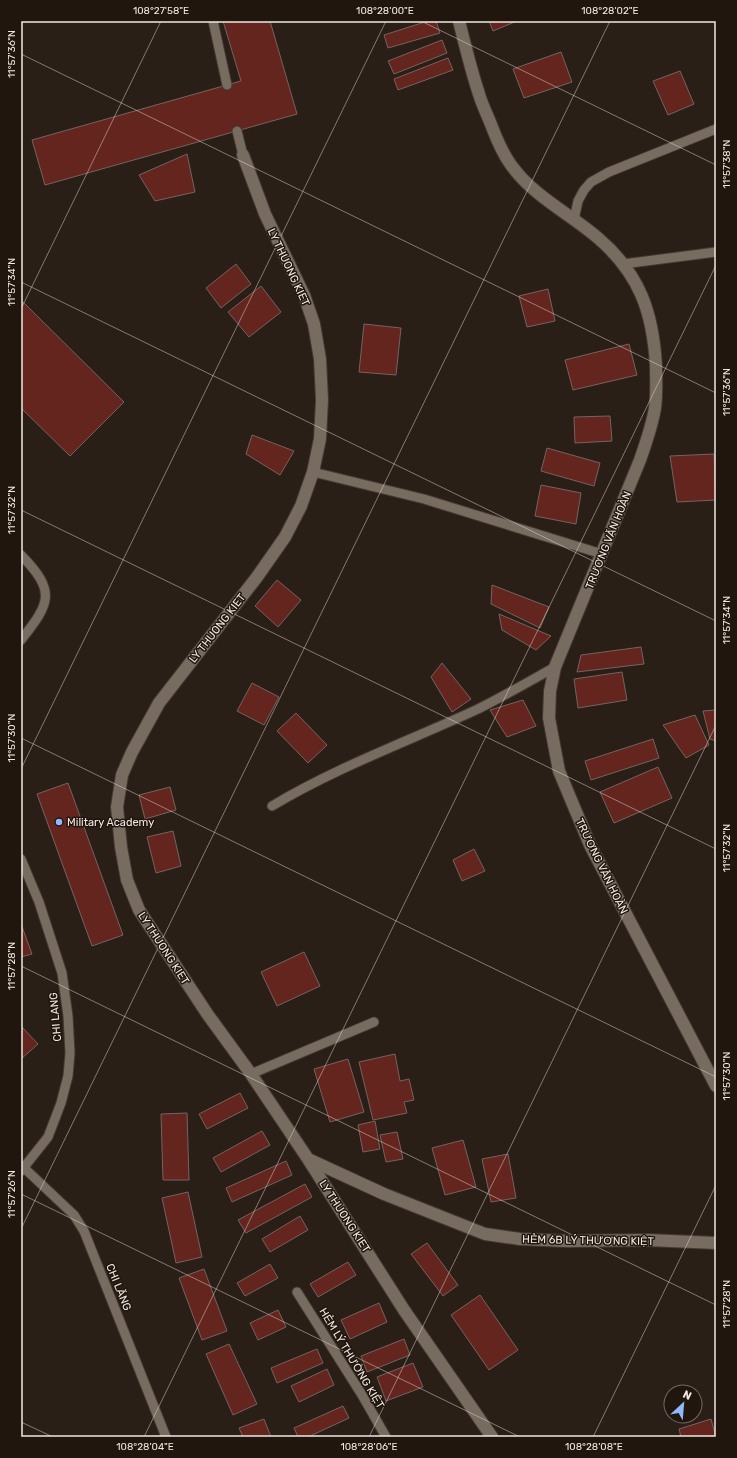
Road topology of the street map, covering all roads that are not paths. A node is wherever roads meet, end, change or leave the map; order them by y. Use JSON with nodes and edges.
{"nodes":[{"id":1,"x":213,"y":21,"type":"edge"},
{"id":2,"x":459,"y":21,"type":"edge"},
{"id":3,"x":227,"y":85,"type":"dead end"},
{"id":4,"x":716,"y":129,"type":"edge"},
{"id":5,"x":237,"y":131,"type":"dead end"},
{"id":6,"x":243,"y":155,"type":"joint"},
{"id":7,"x":574,"y":220,"type":"junction"},
{"id":8,"x":716,"y":252,"type":"edge"},
{"id":9,"x":623,"y":264,"type":"junction"},
{"id":10,"x":313,"y":472,"type":"junction"},
{"id":11,"x":602,"y":554,"type":"junction"},
{"id":12,"x":21,"y":555,"type":"edge"},
{"id":13,"x":21,"y":640,"type":"edge"},
{"id":14,"x":555,"y":667,"type":"junction"},
{"id":15,"x":272,"y":806,"type":"dead end"},
{"id":16,"x":21,"y":859,"type":"edge"},
{"id":17,"x":374,"y":1022,"type":"dead end"},
{"id":18,"x":251,"y":1074,"type":"junction"},
{"id":19,"x":716,"y":1086,"type":"edge"},
{"id":20,"x":308,"y":1159,"type":"junction"},
{"id":21,"x":22,"y":1168,"type":"edge"},
{"id":22,"x":716,"y":1243,"type":"edge"},
{"id":23,"x":297,"y":1292,"type":"dead end"},
{"id":24,"x":166,"y":1437,"type":"edge"},
{"id":25,"x":386,"y":1437,"type":"edge"},
{"id":26,"x":492,"y":1437,"type":"edge"}],
"edges":[{"from":1,"to":3,"type":"lane"},
{"from":2,"to":7,"type":"street","name":"TRƯƠNG VĂN HOÀN"},
{"from":4,"to":7,"type":"lane"},
{"from":5,"to":6,"type":"lane"},
{"from":6,"to":10,"type":"street","name":"LY THUONG KIET"},
{"from":7,"to":9,"type":"street","name":"TRƯƠNG VĂN HOÀN"},
{"from":8,"to":9,"type":"lane"},
{"from":9,"to":11,"type":"street","name":"TRƯƠNG VĂN HOÀN"},
{"from":10,"to":11,"type":"lane"},
{"from":10,"to":18,"type":"street","name":"LY THUONG KIET"},
{"from":11,"to":14,"type":"street","name":"TRƯƠNG VĂN HOÀN"},
{"from":12,"to":13,"type":"lane"},
{"from":14,"to":15,"type":"lane"},
{"from":14,"to":19,"type":"street","name":"TRƯƠNG VĂN HOÀN"},
{"from":16,"to":21,"type":"lane","name":"CHI LANG"},
{"from":17,"to":18,"type":"lane"},
{"from":18,"to":20,"type":"street","name":"LY THUONG KIET"},
{"from":20,"to":22,"type":"street","name":"HẺM 6B LÝ THƯƠNG KIỆT"},
{"from":20,"to":26,"type":"street","name":"LY THUONG KIET"},
{"from":21,"to":24,"type":"lane","name":"CHI LĂNG"},
{"from":23,"to":25,"type":"lane","name":"HẺM LÝ THƯỜNG KIỆT"}]}
